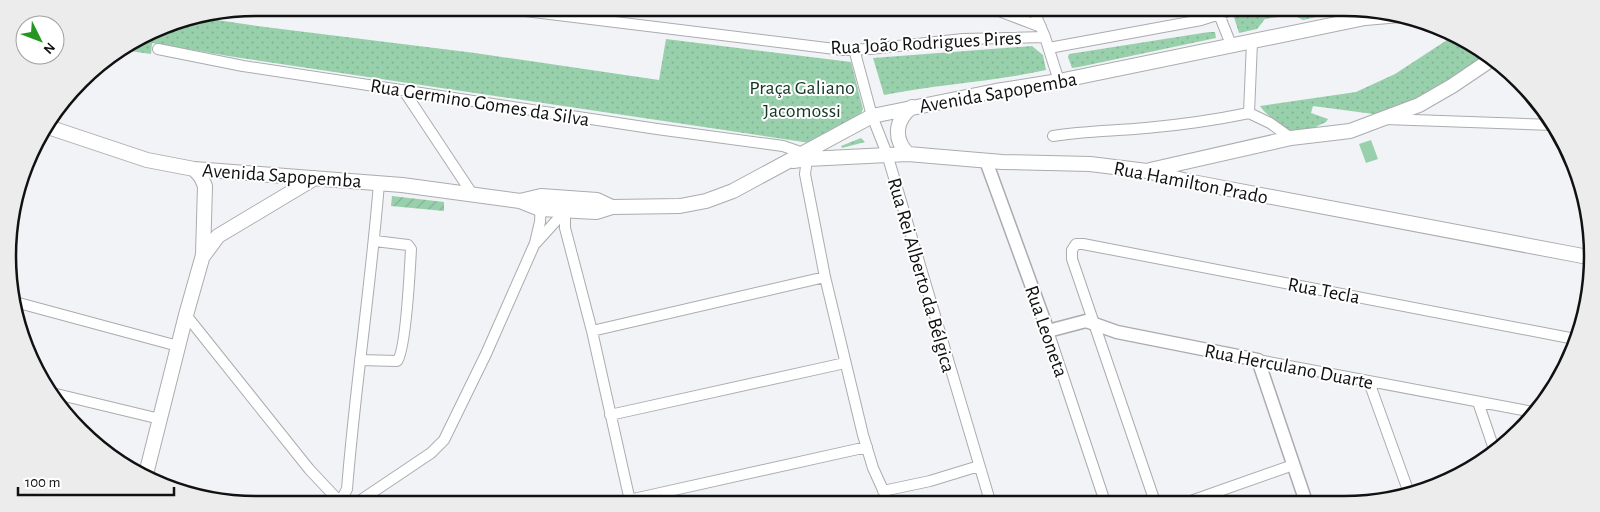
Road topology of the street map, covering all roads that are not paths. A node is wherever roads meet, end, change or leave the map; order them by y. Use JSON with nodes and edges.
{"nodes":[{"id":1,"x":577,"y":16,"type":"edge"},
{"id":2,"x":1009,"y":16,"type":"edge"},
{"id":3,"x":1036,"y":16,"type":"edge"},
{"id":4,"x":1211,"y":16,"type":"edge"},
{"id":5,"x":1222,"y":16,"type":"edge"},
{"id":6,"x":1369,"y":18,"type":"edge"},
{"id":7,"x":1043,"y":32,"type":"junction"},
{"id":8,"x":1252,"y":42,"type":"junction"},
{"id":9,"x":1232,"y":47,"type":"junction"},
{"id":10,"x":1049,"y":48,"type":"junction"},
{"id":11,"x":158,"y":49,"type":"dead end"},
{"id":12,"x":854,"y":49,"type":"junction"},
{"id":13,"x":1486,"y":63,"type":"edge"},
{"id":14,"x":1059,"y":81,"type":"junction"},
{"id":15,"x":404,"y":91,"type":"junction"},
{"id":16,"x":913,"y":107,"type":"junction"},
{"id":17,"x":1249,"y":113,"type":"junction"},
{"id":18,"x":872,"y":116,"type":"junction"},
{"id":19,"x":1384,"y":119,"type":"junction"},
{"id":20,"x":1544,"y":125,"type":"edge"},
{"id":21,"x":53,"y":129,"type":"edge"},
{"id":22,"x":1053,"y":136,"type":"dead end"},
{"id":23,"x":1291,"y":138,"type":"junction"},
{"id":24,"x":807,"y":153,"type":"junction"},
{"id":25,"x":887,"y":154,"type":"junction"},
{"id":26,"x":908,"y":154,"type":"junction"},
{"id":27,"x":986,"y":160,"type":"junction"},
{"id":28,"x":194,"y":169,"type":"junction"},
{"id":29,"x":1147,"y":171,"type":"junction"},
{"id":30,"x":220,"y":172,"type":"junction"},
{"id":31,"x":281,"y":176,"type":"junction"},
{"id":32,"x":315,"y":178,"type":"junction"},
{"id":33,"x":379,"y":183,"type":"junction"},
{"id":34,"x":205,"y":186,"type":"junction"},
{"id":35,"x":473,"y":194,"type":"junction"},
{"id":36,"x":285,"y":197,"type":"junction"},
{"id":37,"x":540,"y":203,"type":"junction"},
{"id":38,"x":565,"y":204,"type":"junction"},
{"id":39,"x":204,"y":223,"type":"junction"},
{"id":40,"x":225,"y":232,"type":"junction"},
{"id":41,"x":375,"y":241,"type":"junction"},
{"id":42,"x":535,"y":243,"type":"junction"},
{"id":43,"x":203,"y":255,"type":"junction"},
{"id":44,"x":1584,"y":256,"type":"edge"},
{"id":45,"x":825,"y":277,"type":"junction"},
{"id":46,"x":21,"y":304,"type":"edge"},
{"id":47,"x":186,"y":315,"type":"junction"},
{"id":48,"x":1094,"y":324,"type":"junction"},
{"id":49,"x":592,"y":331,"type":"junction"},
{"id":50,"x":1048,"y":331,"type":"junction"},
{"id":51,"x":1569,"y":338,"type":"edge"},
{"id":52,"x":178,"y":346,"type":"junction"},
{"id":53,"x":360,"y":360,"type":"junction"},
{"id":54,"x":1258,"y":360,"type":"junction"},
{"id":55,"x":846,"y":363,"type":"junction"},
{"id":56,"x":1369,"y":382,"type":"junction"},
{"id":57,"x":61,"y":395,"type":"edge"},
{"id":58,"x":1478,"y":402,"type":"junction"},
{"id":59,"x":1527,"y":411,"type":"edge"},
{"id":60,"x":610,"y":415,"type":"junction"},
{"id":61,"x":160,"y":419,"type":"junction"},
{"id":62,"x":1492,"y":444,"type":"edge"},
{"id":63,"x":866,"y":446,"type":"junction"},
{"id":64,"x":1292,"y":465,"type":"junction"},
{"id":65,"x":979,"y":466,"type":"junction"},
{"id":66,"x":147,"y":470,"type":"edge"},
{"id":67,"x":1407,"y":488,"type":"edge"},
{"id":68,"x":883,"y":491,"type":"junction"},
{"id":69,"x":336,"y":496,"type":"edge"},
{"id":70,"x":343,"y":496,"type":"edge"},
{"id":71,"x":367,"y":496,"type":"edge"},
{"id":72,"x":629,"y":496,"type":"edge"},
{"id":73,"x":647,"y":496,"type":"edge"},
{"id":74,"x":886,"y":496,"type":"edge"},
{"id":75,"x":988,"y":496,"type":"edge"},
{"id":76,"x":1103,"y":496,"type":"edge"},
{"id":77,"x":1153,"y":496,"type":"edge"},
{"id":78,"x":1205,"y":496,"type":"edge"},
{"id":79,"x":1304,"y":496,"type":"edge"}],
"edges":[{"from":1,"to":12,"type":"street","name":"Rua João Rodrigues Pires"},
{"from":2,"to":7,"type":"street"},
{"from":3,"to":7,"type":"street"},
{"from":4,"to":10,"type":"street"},
{"from":5,"to":9,"type":"street"},
{"from":6,"to":8,"type":"main road","name":"Avenida Sapopemba"},
{"from":7,"to":10,"type":"street"},
{"from":7,"to":12,"type":"street","name":"Rua João Rodrigues Pires"},
{"from":8,"to":9,"type":"main road","name":"Avenida Sapopemba"},
{"from":8,"to":17,"type":"street"},
{"from":9,"to":14,"type":"main road","name":"Avenida Sapopemba"},
{"from":10,"to":14,"type":"street"},
{"from":11,"to":15,"type":"street","name":"Rua Germino Gomes da Silva"},
{"from":12,"to":18,"type":"street","name":"Rua Rei Alberto da Bélgica"},
{"from":13,"to":19,"type":"main road"},
{"from":14,"to":16,"type":"main road","name":"Avenida Sapopemba"},
{"from":15,"to":24,"type":"street","name":"Rua Germino Gomes da Silva"},
{"from":15,"to":35,"type":"street"},
{"from":16,"to":18,"type":"main road","name":"Avenida Sapopemba"},
{"from":16,"to":26,"type":"main road"},
{"from":17,"to":22,"type":"street"},
{"from":17,"to":23,"type":"street"},
{"from":18,"to":24,"type":"main road","name":"Avenida Sapopemba"},
{"from":18,"to":25,"type":"street","name":"Rua Rei Alberto da Bélgica"},
{"from":19,"to":20,"type":"street"},
{"from":19,"to":23,"type":"main road"},
{"from":21,"to":28,"type":"main road","name":"Avenida Sapopemba"},
{"from":23,"to":29,"type":"main road"},
{"from":24,"to":25,"type":"main road","name":"Rua Hamilton Prado"},
{"from":24,"to":38,"type":"main road","name":"Avenida Sapopemba"},
{"from":24,"to":45,"type":"street"},
{"from":25,"to":26,"type":"main road","name":"Rua Hamilton Prado"},
{"from":25,"to":65,"type":"street","name":"Rua Rei Alberto da Bélgica"},
{"from":26,"to":27,"type":"main road","name":"Rua Hamilton Prado"},
{"from":27,"to":29,"type":"main road","name":"Rua Hamilton Prado"},
{"from":27,"to":50,"type":"street","name":"Rua Leoneta"},
{"from":28,"to":30,"type":"main road","name":"Avenida Sapopemba"},
{"from":28,"to":34,"type":"main road"},
{"from":29,"to":44,"type":"main road","name":"Rua Hamilton Prado"},
{"from":30,"to":31,"type":"main road","name":"Avenida Sapopemba"},
{"from":30,"to":34,"type":"main road"},
{"from":31,"to":32,"type":"main road","name":"Avenida Sapopemba"},
{"from":31,"to":36,"type":"main road"},
{"from":32,"to":33,"type":"main road","name":"Avenida Sapopemba"},
{"from":32,"to":36,"type":"main road"},
{"from":33,"to":35,"type":"main road","name":"Avenida Sapopemba"},
{"from":33,"to":41,"type":"street"},
{"from":34,"to":39,"type":"main road"},
{"from":35,"to":37,"type":"main road","name":"Avenida Sapopemba"},
{"from":36,"to":40,"type":"main road"},
{"from":37,"to":38,"type":"main road","name":"Avenida Sapopemba"},
{"from":37,"to":42,"type":"street"},
{"from":38,"to":42,"type":"street"},
{"from":38,"to":49,"type":"street"},
{"from":39,"to":40,"type":"main road"},
{"from":39,"to":43,"type":"main road"},
{"from":40,"to":43,"type":"main road"},
{"from":41,"to":53,"type":"street"},
{"from":41,"to":53,"type":"street"},
{"from":42,"to":71,"type":"street"},
{"from":43,"to":47,"type":"main road"},
{"from":45,"to":49,"type":"street"},
{"from":45,"to":55,"type":"street"},
{"from":46,"to":52,"type":"street"},
{"from":47,"to":52,"type":"main road"},
{"from":47,"to":69,"type":"street"},
{"from":48,"to":50,"type":"street","name":"Rua Herculano Duarte"},
{"from":48,"to":51,"type":"street","name":"Rua Tecla"},
{"from":48,"to":54,"type":"street","name":"Rua Herculano Duarte"},
{"from":48,"to":77,"type":"street"},
{"from":49,"to":60,"type":"street"},
{"from":50,"to":76,"type":"street","name":"Rua Leoneta"},
{"from":52,"to":61,"type":"main road"},
{"from":53,"to":70,"type":"street"},
{"from":54,"to":56,"type":"street","name":"Rua Herculano Duarte"},
{"from":54,"to":64,"type":"street"},
{"from":55,"to":60,"type":"street"},
{"from":55,"to":63,"type":"street"},
{"from":56,"to":58,"type":"street","name":"Rua Herculano Duarte"},
{"from":56,"to":67,"type":"street"},
{"from":57,"to":61,"type":"street"},
{"from":58,"to":59,"type":"street","name":"Rua Herculano Duarte"},
{"from":58,"to":62,"type":"street"},
{"from":60,"to":72,"type":"street"},
{"from":61,"to":66,"type":"main road"},
{"from":63,"to":68,"type":"street"},
{"from":63,"to":73,"type":"street"},
{"from":64,"to":78,"type":"street"},
{"from":64,"to":79,"type":"street"},
{"from":65,"to":68,"type":"street"},
{"from":65,"to":75,"type":"street","name":"Rua Rei Alberto da Bélgica"},
{"from":68,"to":74,"type":"street"}]}
